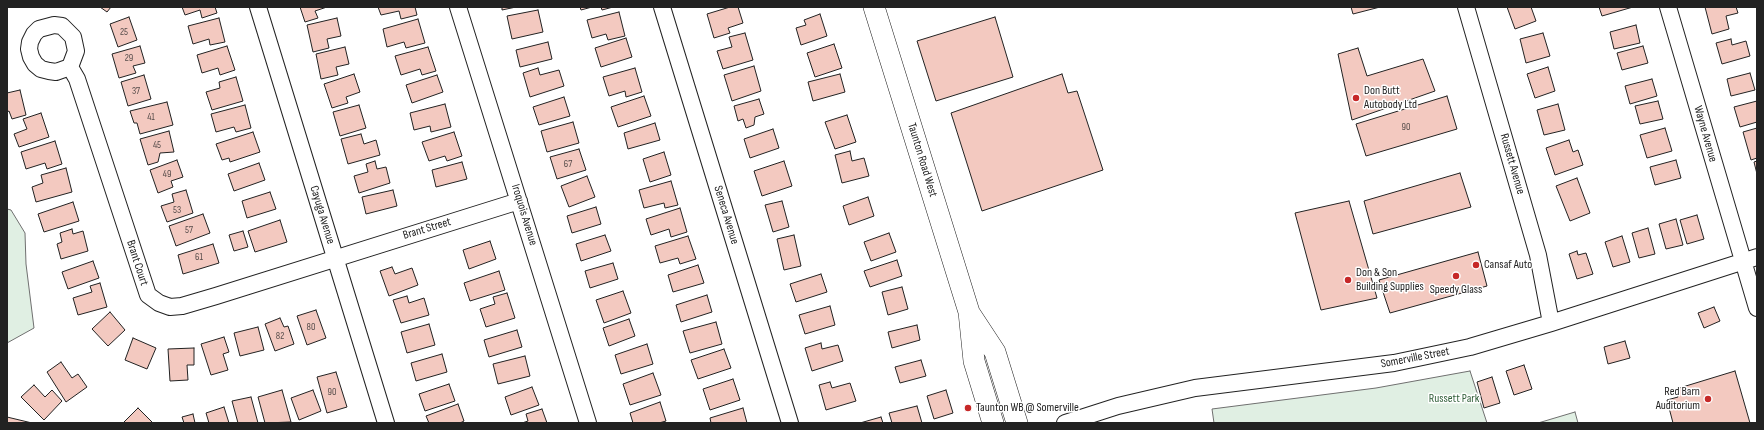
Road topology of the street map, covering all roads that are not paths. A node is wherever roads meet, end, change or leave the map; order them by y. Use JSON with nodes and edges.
{"nodes":[{"id":1,"x":258,"y":7,"type":"edge"},
{"id":2,"x":458,"y":7,"type":"edge"},
{"id":3,"x":662,"y":7,"type":"edge"},
{"id":4,"x":874,"y":7,"type":"edge"},
{"id":5,"x":1466,"y":7,"type":"edge"},
{"id":6,"x":1668,"y":7,"type":"edge"},
{"id":7,"x":70,"y":67,"type":"dead end"},
{"id":8,"x":519,"y":201,"type":"junction"},
{"id":9,"x":335,"y":258,"type":"junction"},
{"id":10,"x":1750,"y":259,"type":"edge"},
{"id":11,"x":1757,"y":308,"type":"edge"},
{"id":12,"x":969,"y":312,"type":"junction"},
{"id":13,"x":1551,"y":323,"type":"junction"},
{"id":14,"x":386,"y":423,"type":"edge"},
{"id":15,"x":588,"y":423,"type":"edge"},
{"id":16,"x":790,"y":423,"type":"edge"},
{"id":17,"x":993,"y":423,"type":"edge"},
{"id":18,"x":1017,"y":423,"type":"edge"},
{"id":19,"x":1065,"y":423,"type":"edge"}],
"edges":[{"from":1,"to":9,"type":"street","name":"Cayuga Avenue"},
{"from":2,"to":8,"type":"street","name":"Iroquois Avenue"},
{"from":3,"to":16,"type":"street","name":"Seneca Avenue"},
{"from":4,"to":12,"type":"main road","name":"Taunton Road West"},
{"from":5,"to":13,"type":"street","name":"Russett Avenue"},
{"from":6,"to":10,"type":"street","name":"Wayne Avenue"},
{"from":7,"to":9,"type":"street","name":"Brant Court"},
{"from":8,"to":9,"type":"street","name":"Brant Street"},
{"from":8,"to":15,"type":"street","name":"Iroquois Avenue"},
{"from":9,"to":14,"type":"street","name":"Cayuga Avenue"},
{"from":10,"to":11,"type":"street","name":"Wayne Avenue"},
{"from":10,"to":13,"type":"street","name":"Somerville Street"},
{"from":12,"to":17,"type":"main road","name":"Taunton Road West"},
{"from":12,"to":18,"type":"main road","name":"Taunton Road West"},
{"from":13,"to":19,"type":"street","name":"Somerville Street"}]}
